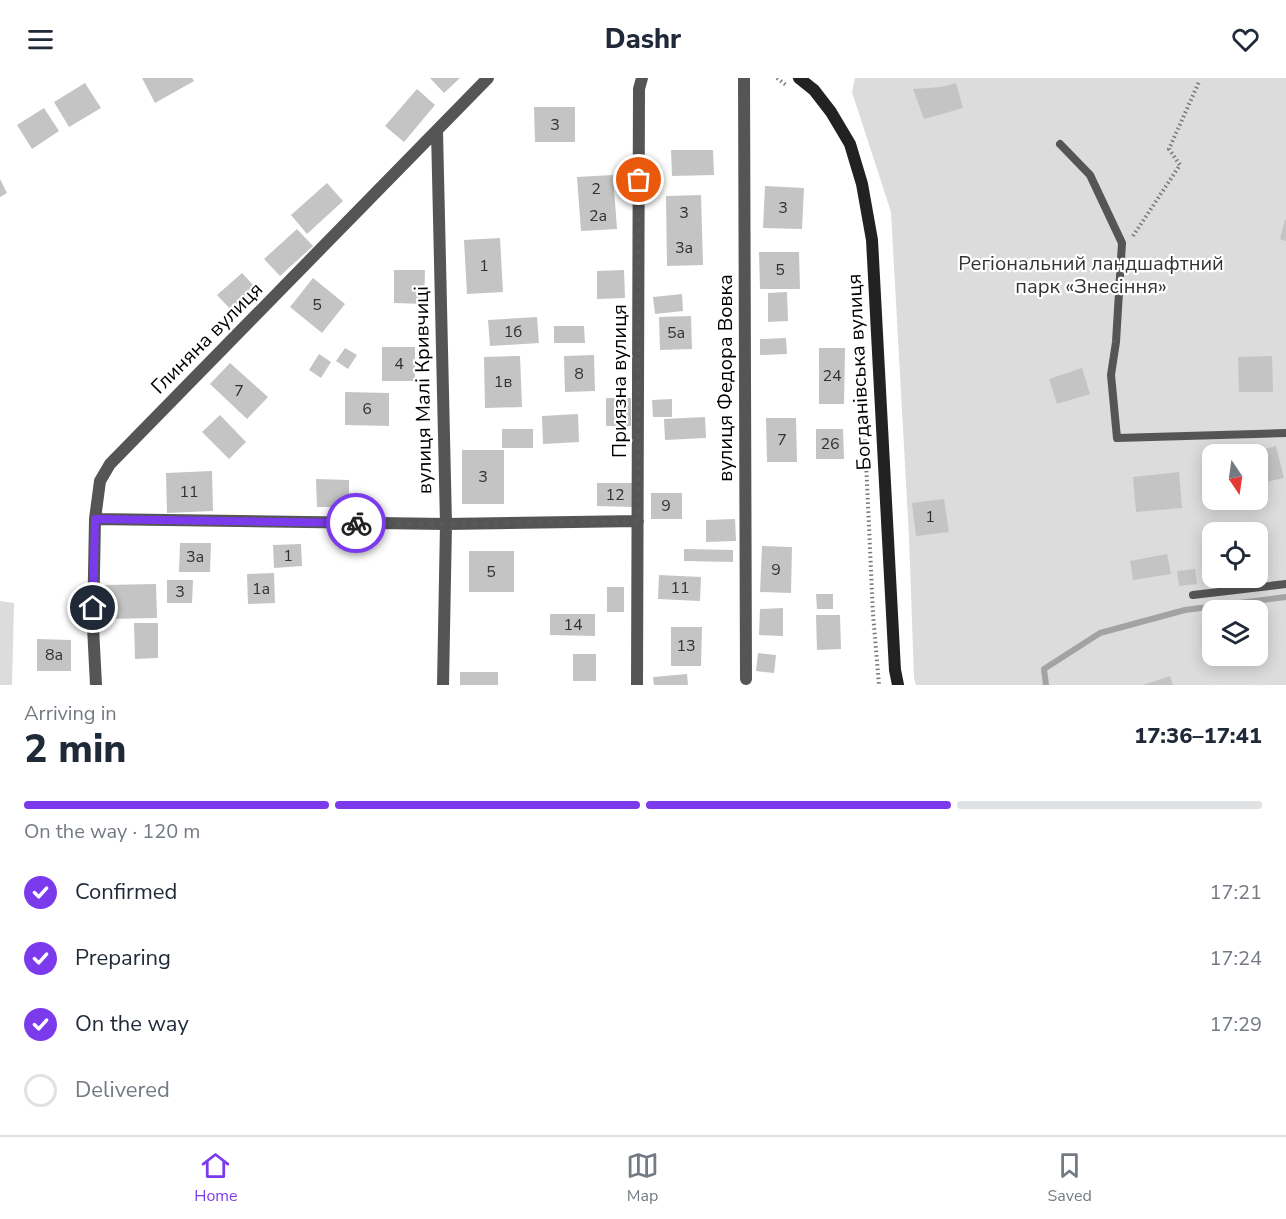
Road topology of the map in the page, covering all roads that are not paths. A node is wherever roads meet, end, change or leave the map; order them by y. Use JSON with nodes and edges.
{"nodes":[{"id":1,"x":488,"y":78,"type":"edge"},
{"id":2,"x":642,"y":78,"type":"edge"},
{"id":3,"x":744,"y":78,"type":"edge"},
{"id":4,"x":799,"y":78,"type":"edge"},
{"id":5,"x":437,"y":131,"type":"junction"},
{"id":6,"x":1060,"y":144,"type":"dead end"},
{"id":7,"x":1286,"y":433,"type":"edge"},
{"id":8,"x":95,"y":519,"type":"junction"},
{"id":9,"x":638,"y":521,"type":"junction"},
{"id":10,"x":446,"y":524,"type":"junction"},
{"id":11,"x":1286,"y":584,"type":"edge"},
{"id":12,"x":1193,"y":595,"type":"dead end"},
{"id":13,"x":746,"y":679,"type":"dead end"},
{"id":14,"x":96,"y":685,"type":"edge"},
{"id":15,"x":443,"y":685,"type":"edge"},
{"id":16,"x":637,"y":685,"type":"edge"},
{"id":17,"x":898,"y":685,"type":"edge"}],
"edges":[{"from":1,"to":5,"type":"street","name":"Глиняна вулиця"},
{"from":2,"to":9,"type":"street","name":"Приязна вулиця"},
{"from":3,"to":13,"type":"street","name":"вулиця Федора Вовка"},
{"from":4,"to":17,"type":"main road","name":"Богданівська вулиця"},
{"from":5,"to":8,"type":"street","name":"Глиняна вулиця"},
{"from":5,"to":10,"type":"street","name":"вулиця Малі Кривчиці"},
{"from":6,"to":7,"type":"lane"},
{"from":8,"to":10,"type":"street"},
{"from":8,"to":14,"type":"street","name":"Глиняна вулиця"},
{"from":9,"to":10,"type":"street"},
{"from":9,"to":16,"type":"street","name":"Приязна вулиця"},
{"from":10,"to":15,"type":"street","name":"вулиця Малі Кривчиці"},
{"from":11,"to":12,"type":"lane"}]}
